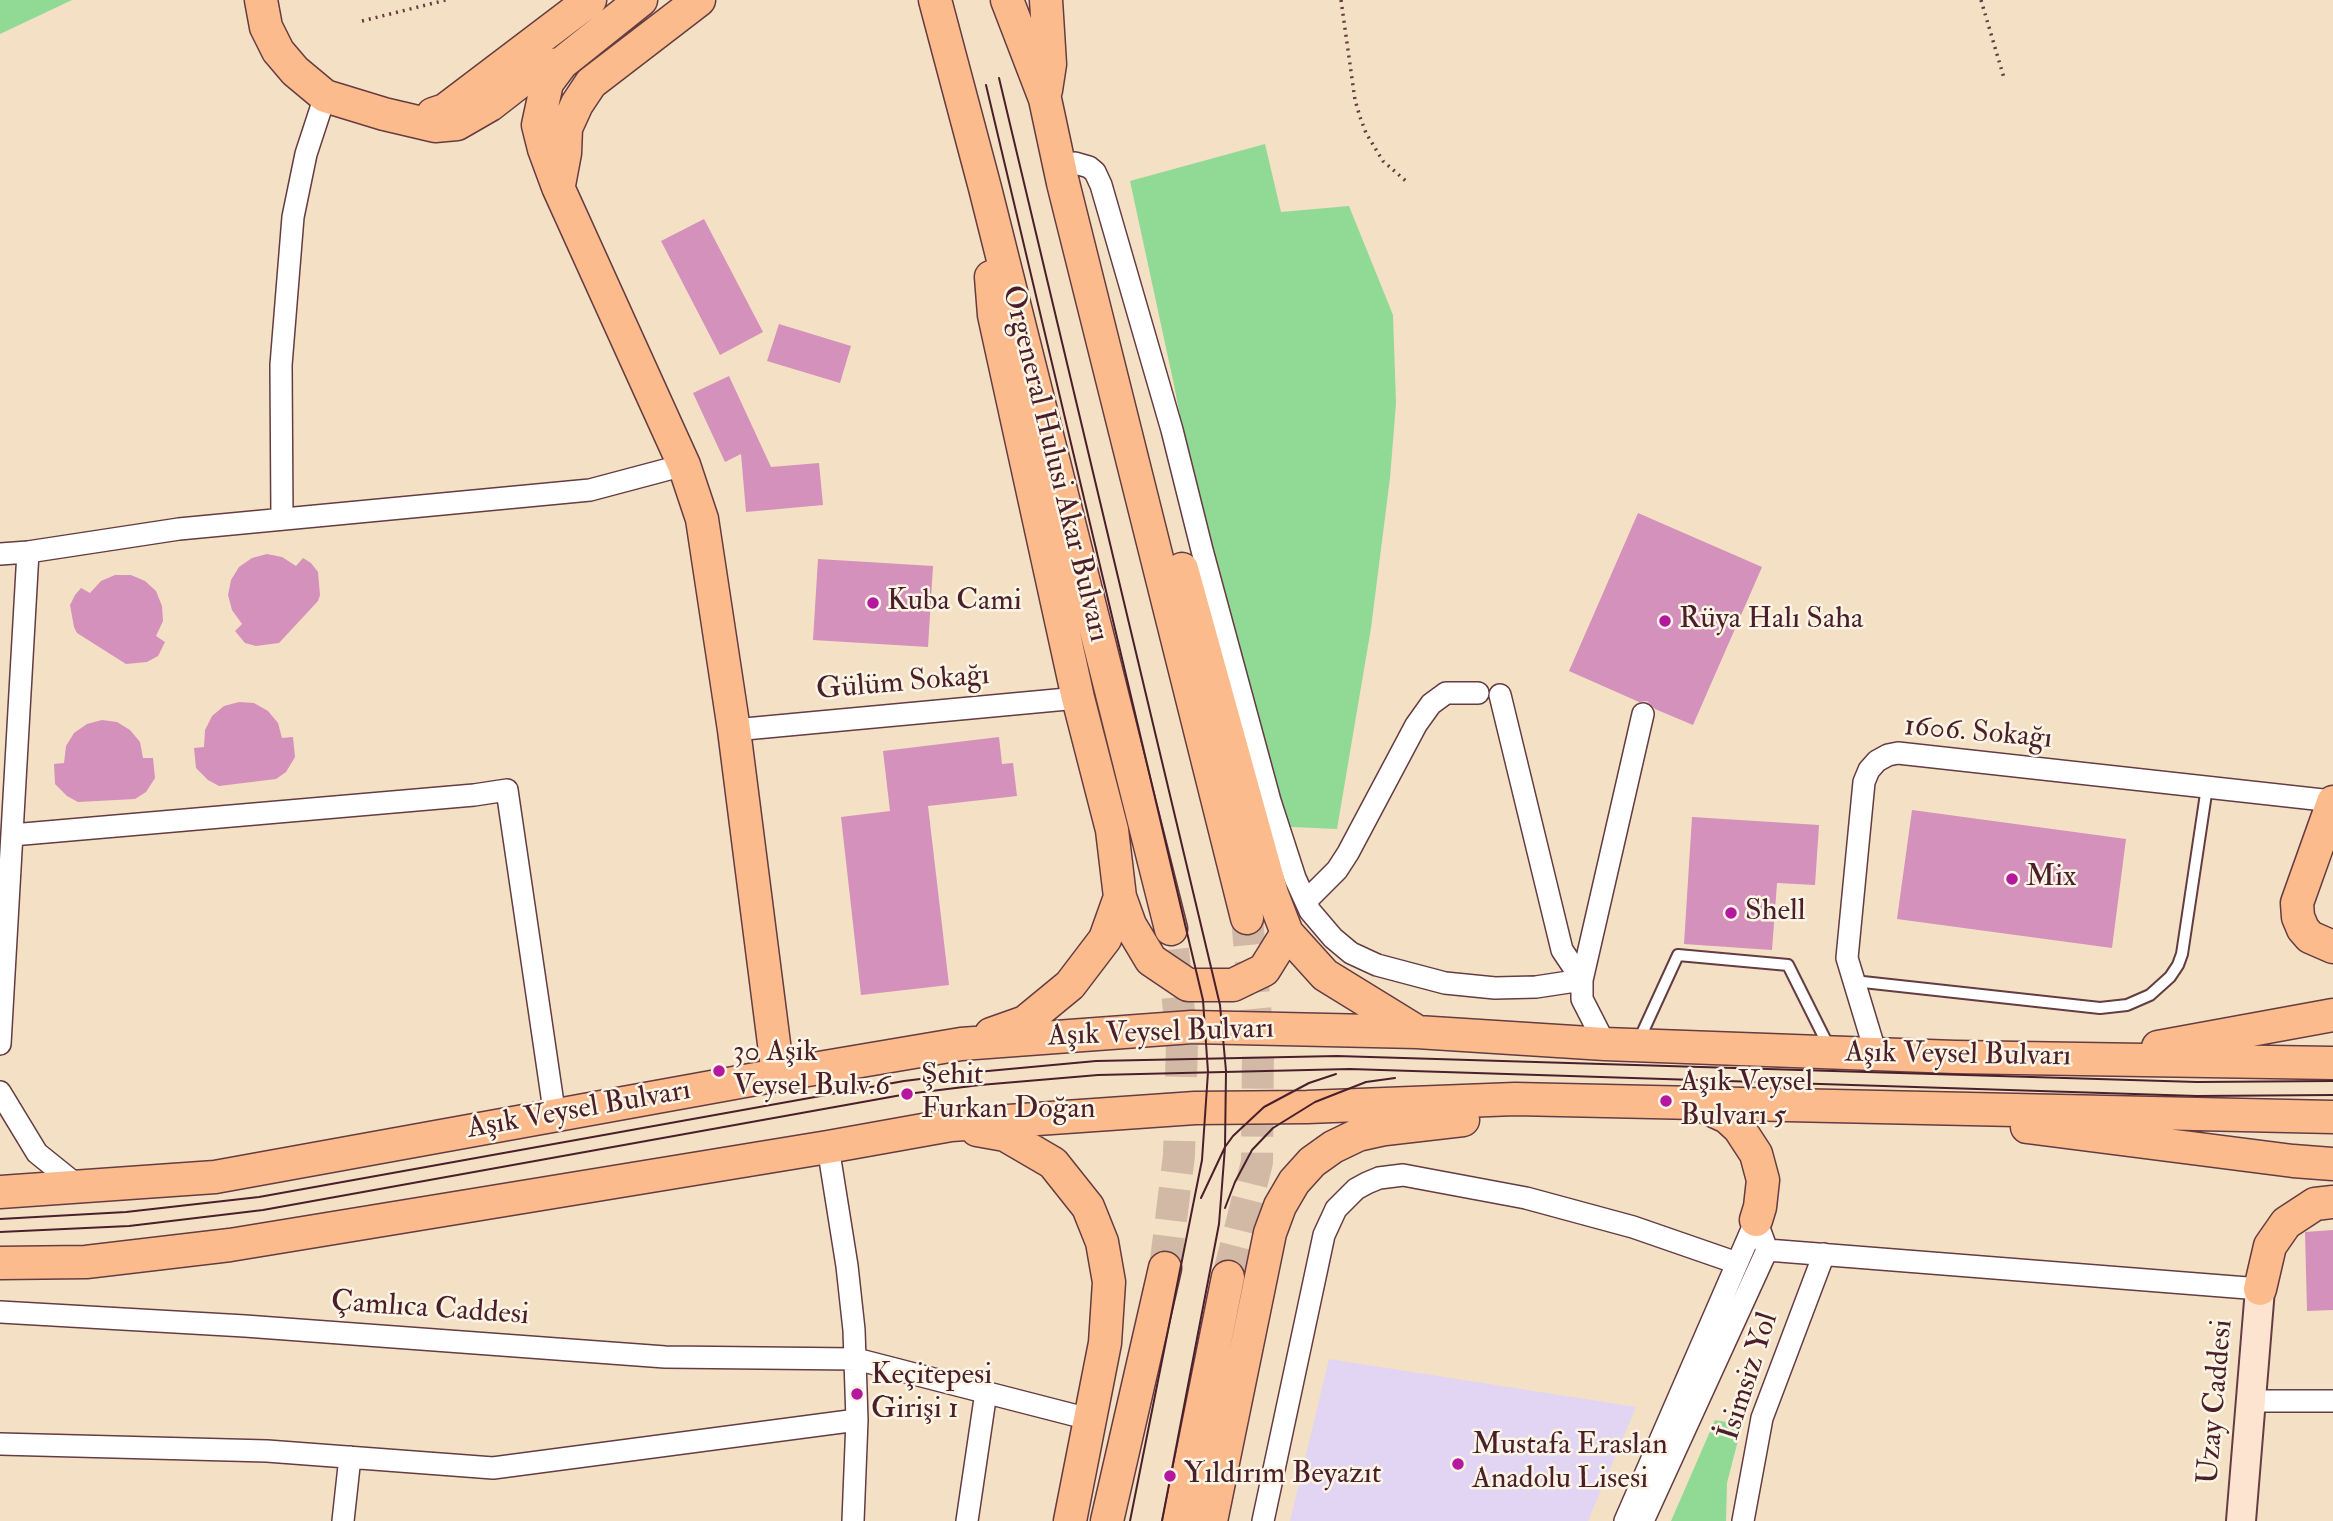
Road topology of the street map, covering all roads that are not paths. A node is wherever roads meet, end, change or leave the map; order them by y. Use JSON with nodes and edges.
{"nodes":[{"id":1,"x":261,"y":0,"type":"edge"},
{"id":2,"x":590,"y":0,"type":"edge"},
{"id":3,"x":642,"y":0,"type":"edge"},
{"id":4,"x":699,"y":0,"type":"edge"},
{"id":5,"x":920,"y":0,"type":"edge"},
{"id":6,"x":935,"y":0,"type":"edge"},
{"id":7,"x":1007,"y":0,"type":"edge"},
{"id":8,"x":1046,"y":0,"type":"edge"},
{"id":9,"x":562,"y":63,"type":"junction"},
{"id":10,"x":954,"y":75,"type":"junction"},
{"id":11,"x":325,"y":96,"type":"junction"},
{"id":12,"x":1045,"y":99,"type":"junction"},
{"id":13,"x":406,"y":119,"type":"junction"},
{"id":14,"x":1062,"y":174,"type":"junction"},
{"id":15,"x":558,"y":187,"type":"junction"},
{"id":16,"x":985,"y":188,"type":"junction"},
{"id":17,"x":684,"y":465,"type":"junction"},
{"id":18,"x":282,"y":519,"type":"junction"},
{"id":19,"x":28,"y":552,"type":"junction"},
{"id":20,"x":0,"y":554,"type":"edge"},
{"id":21,"x":1478,"y":693,"type":"dead end"},
{"id":22,"x":1500,"y":695,"type":"dead end"},
{"id":23,"x":1078,"y":698,"type":"junction"},
{"id":24,"x":1643,"y":715,"type":"dead end"},
{"id":25,"x":734,"y":730,"type":"junction"},
{"id":26,"x":2207,"y":787,"type":"junction"},
{"id":27,"x":2333,"y":801,"type":"edge"},
{"id":28,"x":12,"y":835,"type":"junction"},
{"id":29,"x":1120,"y":897,"type":"junction"},
{"id":30,"x":1306,"y":901,"type":"junction"},
{"id":31,"x":4,"y":907,"type":"edge"},
{"id":32,"x":1247,"y":918,"type":"tunnel mouth"},
{"id":33,"x":1171,"y":929,"type":"tunnel mouth"},
{"id":34,"x":1287,"y":933,"type":"junction"},
{"id":35,"x":2333,"y":947,"type":"edge"},
{"id":36,"x":1583,"y":980,"type":"junction"},
{"id":37,"x":1854,"y":981,"type":"junction"},
{"id":38,"x":2333,"y":1015,"type":"edge"},
{"id":39,"x":1417,"y":1032,"type":"junction"},
{"id":40,"x":0,"y":1044,"type":"edge"},
{"id":41,"x":1605,"y":1044,"type":"junction"},
{"id":42,"x":961,"y":1045,"type":"junction"},
{"id":43,"x":1636,"y":1045,"type":"junction"},
{"id":44,"x":1832,"y":1053,"type":"junction"},
{"id":45,"x":1876,"y":1054,"type":"junction"},
{"id":46,"x":2088,"y":1059,"type":"junction"},
{"id":47,"x":2333,"y":1063,"type":"edge"},
{"id":48,"x":778,"y":1075,"type":"junction"},
{"id":49,"x":0,"y":1092,"type":"edge"},
{"id":50,"x":1515,"y":1099,"type":"junction"},
{"id":51,"x":1699,"y":1104,"type":"junction"},
{"id":52,"x":1866,"y":1107,"type":"junction"},
{"id":53,"x":555,"y":1117,"type":"junction"},
{"id":54,"x":2333,"y":1117,"type":"edge"},
{"id":55,"x":951,"y":1125,"type":"junction"},
{"id":56,"x":828,"y":1147,"type":"junction"},
{"id":57,"x":2333,"y":1164,"type":"edge"},
{"id":58,"x":78,"y":1186,"type":"junction"},
{"id":59,"x":0,"y":1192,"type":"edge"},
{"id":60,"x":2333,"y":1202,"type":"edge"},
{"id":61,"x":1756,"y":1220,"type":"junction"},
{"id":62,"x":1767,"y":1250,"type":"junction"},
{"id":63,"x":1825,"y":1254,"type":"junction"},
{"id":64,"x":0,"y":1264,"type":"edge"},
{"id":65,"x":1737,"y":1264,"type":"junction"},
{"id":66,"x":1165,"y":1268,"type":"tunnel mouth"},
{"id":67,"x":1228,"y":1277,"type":"tunnel mouth"},
{"id":68,"x":2260,"y":1289,"type":"junction"},
{"id":69,"x":0,"y":1312,"type":"edge"},
{"id":70,"x":856,"y":1359,"type":"junction"},
{"id":71,"x":986,"y":1392,"type":"junction"},
{"id":72,"x":2250,"y":1401,"type":"junction"},
{"id":73,"x":2333,"y":1401,"type":"edge"},
{"id":74,"x":1089,"y":1419,"type":"junction"},
{"id":75,"x":857,"y":1420,"type":"junction"},
{"id":76,"x":0,"y":1444,"type":"edge"},
{"id":77,"x":350,"y":1457,"type":"junction"},
{"id":78,"x":343,"y":1521,"type":"edge"},
{"id":79,"x":853,"y":1521,"type":"edge"},
{"id":80,"x":967,"y":1521,"type":"edge"},
{"id":81,"x":1070,"y":1521,"type":"edge"},
{"id":82,"x":1107,"y":1521,"type":"edge"},
{"id":83,"x":1180,"y":1521,"type":"edge"},
{"id":84,"x":1211,"y":1521,"type":"edge"},
{"id":85,"x":1264,"y":1521,"type":"edge"},
{"id":86,"x":1625,"y":1521,"type":"edge"},
{"id":87,"x":1643,"y":1521,"type":"edge"},
{"id":88,"x":1743,"y":1521,"type":"edge"},
{"id":89,"x":2241,"y":1521,"type":"edge"}],
"edges":[{"from":1,"to":11,"type":"main road"},
{"from":2,"to":13,"type":"main road"},
{"from":3,"to":9,"type":"main road"},
{"from":4,"to":15,"type":"main road"},
{"from":5,"to":10,"type":"main road"},
{"from":6,"to":10,"type":"main road","name":"Orgeneral Hulusi Akar Bulvarı"},
{"from":7,"to":12,"type":"main road"},
{"from":8,"to":12,"type":"main road"},
{"from":9,"to":13,"type":"main road"},
{"from":9,"to":15,"type":"main road"},
{"from":10,"to":16,"type":"main road","name":"Orgeneral Hulusi Akar Bulvarı"},
{"from":11,"to":13,"type":"main road"},
{"from":11,"to":18,"type":"street"},
{"from":12,"to":14,"type":"main road"},
{"from":14,"to":30,"type":"street"},
{"from":14,"to":32,"type":"main road"},
{"from":14,"to":34,"type":"main road"},
{"from":15,"to":17,"type":"main road"},
{"from":16,"to":23,"type":"main road"},
{"from":16,"to":33,"type":"main road","name":"Orgeneral Hulusi Akar Bulvarı"},
{"from":17,"to":18,"type":"street"},
{"from":17,"to":25,"type":"main road"},
{"from":18,"to":19,"type":"street"},
{"from":19,"to":20,"type":"street"},
{"from":19,"to":28,"type":"street"},
{"from":21,"to":30,"type":"street"},
{"from":22,"to":36,"type":"street"},
{"from":23,"to":25,"type":"street","name":"Gülüm Sokağı"},
{"from":23,"to":29,"type":"main road"},
{"from":24,"to":36,"type":"street"},
{"from":25,"to":48,"type":"main road"},
{"from":26,"to":27,"type":"street","name":"1606. Sokağı"},
{"from":26,"to":37,"type":"lane"},
{"from":26,"to":37,"type":"street","name":"1606. Sokağı"},
{"from":27,"to":35,"type":"main road"},
{"from":28,"to":31,"type":"street"},
{"from":28,"to":53,"type":"street"},
{"from":29,"to":34,"type":"main road"},
{"from":29,"to":42,"type":"main road"},
{"from":30,"to":36,"type":"street"},
{"from":31,"to":40,"type":"street"},
{"from":34,"to":39,"type":"main road"},
{"from":36,"to":41,"type":"street"},
{"from":37,"to":45,"type":"street","name":"1606. Sokağı"},
{"from":38,"to":46,"type":"main road"},
{"from":39,"to":41,"type":"main road","name":"Aşık Veysel Bulvarı"},
{"from":39,"to":42,"type":"main road","name":"Aşık Veysel Bulvarı"},
{"from":41,"to":43,"type":"main road","name":"Aşık Veysel Bulvarı"},
{"from":42,"to":48,"type":"main road","name":"Aşık Veysel Bulvarı"},
{"from":43,"to":44,"type":"main road","name":"Aşık Veysel Bulvarı"},
{"from":43,"to":44,"type":"lane"},
{"from":44,"to":45,"type":"main road","name":"Aşık Veysel Bulvarı"},
{"from":45,"to":46,"type":"main road","name":"Aşık Veysel Bulvarı"},
{"from":46,"to":47,"type":"main road","name":"Aşık Veysel Bulvarı"},
{"from":48,"to":53,"type":"main road","name":"Aşık Veysel Bulvarı"},
{"from":49,"to":58,"type":"street"},
{"from":50,"to":51,"type":"main road","name":"Aşık Veysel Bulvarı"},
{"from":50,"to":55,"type":"main road","name":"Aşık Veysel Bulvarı"},
{"from":50,"to":84,"type":"main road"},
{"from":51,"to":52,"type":"main road","name":"Aşık Veysel Bulvarı"},
{"from":51,"to":61,"type":"main road"},
{"from":52,"to":54,"type":"main road","name":"Aşık Veysel Bulvarı"},
{"from":52,"to":57,"type":"main road"},
{"from":53,"to":58,"type":"main road","name":"Aşık Veysel Bulvarı"},
{"from":55,"to":56,"type":"main road","name":"Aşık Veysel Bulvarı"},
{"from":55,"to":74,"type":"main road"},
{"from":56,"to":64,"type":"main road","name":"Aşık Veysel Bulvarı"},
{"from":56,"to":70,"type":"street"},
{"from":58,"to":59,"type":"main road","name":"Aşık Veysel Bulvarı"},
{"from":60,"to":68,"type":"main road"},
{"from":61,"to":62,"type":"street"},
{"from":61,"to":65,"type":"street"},
{"from":62,"to":63,"type":"street"},
{"from":62,"to":87,"type":"street"},
{"from":63,"to":68,"type":"street"},
{"from":63,"to":88,"type":"street","name":"İsimsiz Yol"},
{"from":65,"to":85,"type":"street"},
{"from":65,"to":86,"type":"street"},
{"from":66,"to":82,"type":"main road"},
{"from":67,"to":83,"type":"main road"},
{"from":68,"to":72,"type":"main road","name":"Uzay Caddesi"},
{"from":69,"to":70,"type":"street","name":"Çamlıca Caddesi"},
{"from":70,"to":71,"type":"street","name":"Çamlıca Caddesi"},
{"from":70,"to":75,"type":"street"},
{"from":71,"to":74,"type":"street","name":"Çamlıca Caddesi"},
{"from":71,"to":80,"type":"street"},
{"from":72,"to":73,"type":"street"},
{"from":72,"to":89,"type":"main road","name":"Uzay Caddesi"},
{"from":74,"to":81,"type":"main road"},
{"from":75,"to":77,"type":"street"},
{"from":75,"to":79,"type":"street"},
{"from":76,"to":77,"type":"street"},
{"from":77,"to":78,"type":"street"}]}
